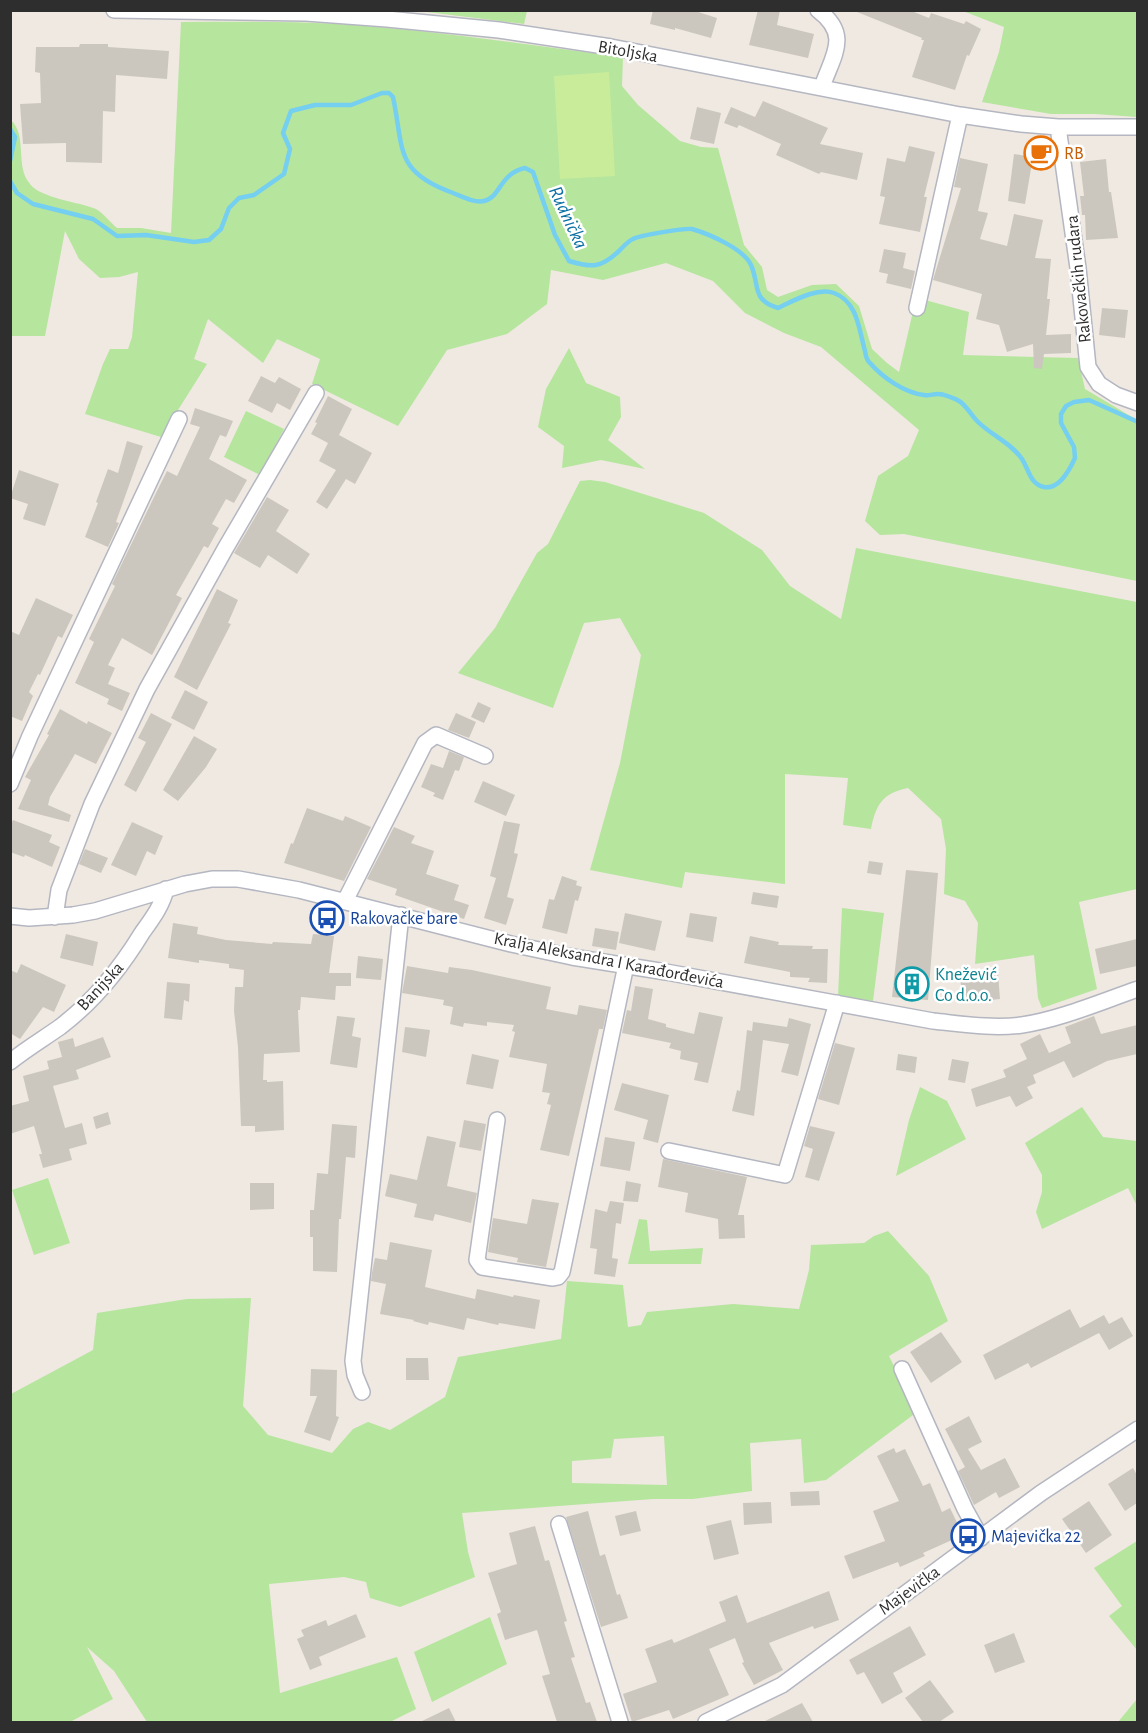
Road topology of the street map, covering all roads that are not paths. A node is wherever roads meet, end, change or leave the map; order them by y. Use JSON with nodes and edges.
{"nodes":[{"id":1,"x":114,"y":10,"type":"edge"},
{"id":2,"x":818,"y":10,"type":"edge"},
{"id":3,"x":822,"y":87,"type":"junction"},
{"id":4,"x":960,"y":115,"type":"junction"},
{"id":5,"x":1058,"y":127,"type":"junction"},
{"id":6,"x":1137,"y":127,"type":"edge"},
{"id":7,"x":917,"y":308,"type":"dead end"},
{"id":8,"x":316,"y":393,"type":"dead end"},
{"id":9,"x":1137,"y":403,"type":"edge"},
{"id":10,"x":179,"y":419,"type":"dead end"},
{"id":11,"x":485,"y":756,"type":"dead end"},
{"id":12,"x":10,"y":784,"type":"edge"},
{"id":13,"x":166,"y":889,"type":"junction"},
{"id":14,"x":345,"y":902,"type":"junction"},
{"id":15,"x":401,"y":915,"type":"junction"},
{"id":16,"x":10,"y":916,"type":"edge"},
{"id":17,"x":55,"y":917,"type":"junction"},
{"id":18,"x":627,"y":965,"type":"junction"},
{"id":19,"x":1137,"y":989,"type":"edge"},
{"id":20,"x":837,"y":1003,"type":"junction"},
{"id":21,"x":10,"y":1062,"type":"edge"},
{"id":22,"x":497,"y":1120,"type":"dead end"},
{"id":23,"x":669,"y":1151,"type":"dead end"},
{"id":24,"x":902,"y":1369,"type":"dead end"},
{"id":25,"x":362,"y":1392,"type":"dead end"},
{"id":26,"x":1137,"y":1428,"type":"edge"},
{"id":27,"x":559,"y":1524,"type":"dead end"},
{"id":28,"x":981,"y":1538,"type":"junction"},
{"id":29,"x":620,"y":1722,"type":"edge"},
{"id":30,"x":706,"y":1722,"type":"edge"}],
"edges":[{"from":1,"to":3,"type":"street","name":"Bitoljska"},
{"from":2,"to":3,"type":"street"},
{"from":3,"to":4,"type":"street","name":"Bitoljska"},
{"from":4,"to":5,"type":"street","name":"Bitoljska"},
{"from":4,"to":7,"type":"street"},
{"from":5,"to":6,"type":"street","name":"Bitoljska"},
{"from":5,"to":9,"type":"street","name":"Rakovačkih rudara"},
{"from":8,"to":17,"type":"street"},
{"from":10,"to":12,"type":"street"},
{"from":11,"to":14,"type":"street"},
{"from":13,"to":14,"type":"street","name":"Kralja Aleksandra I Karađorđevića"},
{"from":13,"to":17,"type":"street","name":"Kralja Aleksandra I Karađorđevića"},
{"from":13,"to":21,"type":"street","name":"Banijska"},
{"from":14,"to":15,"type":"street","name":"Kralja Aleksandra I Karađorđevića"},
{"from":15,"to":18,"type":"street","name":"Kralja Aleksandra I Karađorđevića"},
{"from":15,"to":25,"type":"street"},
{"from":16,"to":17,"type":"street","name":"Kralja Aleksandra I Karađorđevića"},
{"from":18,"to":20,"type":"street","name":"Kralja Aleksandra I Karađorđevića"},
{"from":18,"to":22,"type":"street"},
{"from":19,"to":20,"type":"street","name":"Kralja Aleksandra I Karađorđevića"},
{"from":20,"to":23,"type":"street"},
{"from":24,"to":28,"type":"street"},
{"from":26,"to":28,"type":"street","name":"Majevička"},
{"from":27,"to":29,"type":"street"},
{"from":28,"to":30,"type":"street","name":"Majevička"}]}
